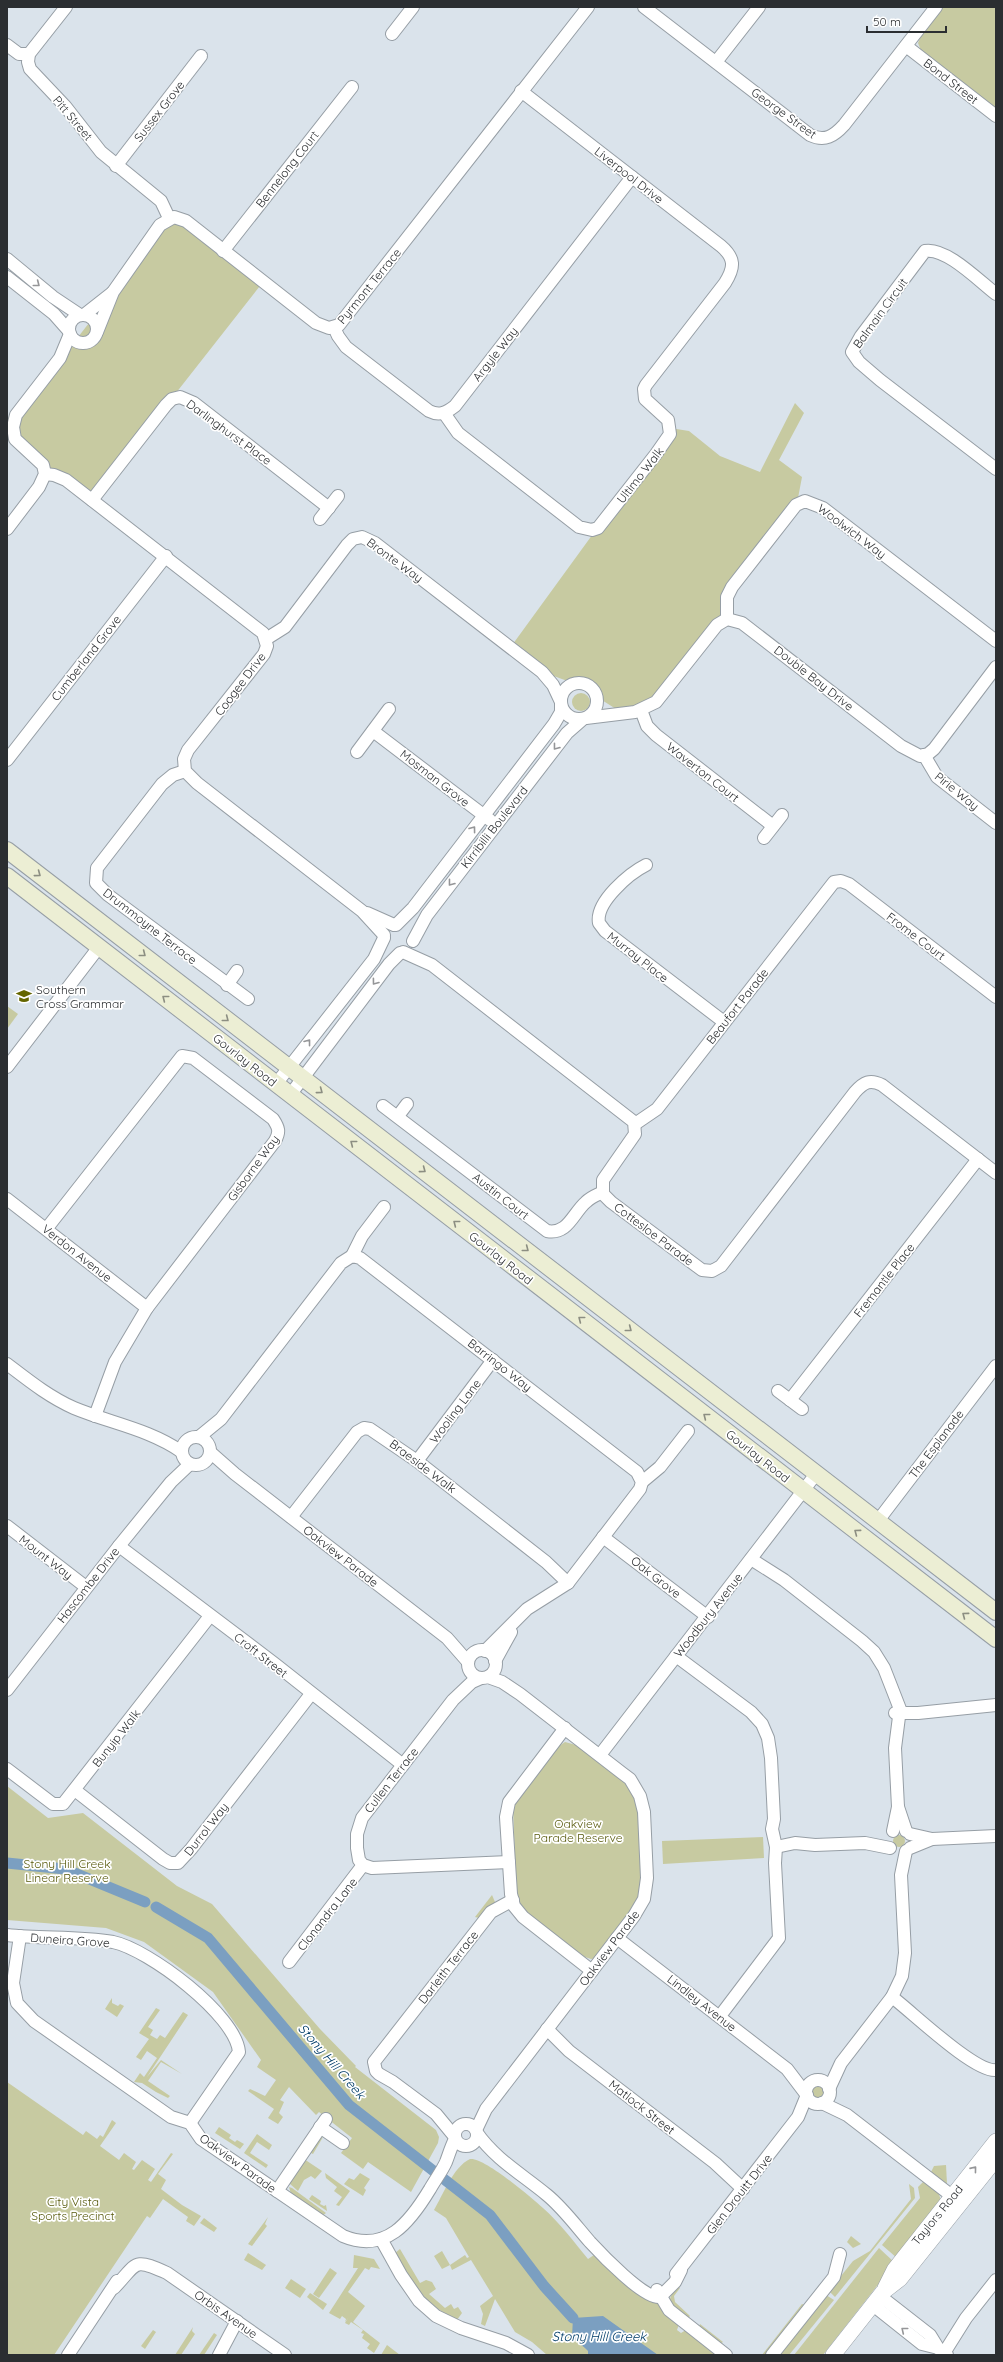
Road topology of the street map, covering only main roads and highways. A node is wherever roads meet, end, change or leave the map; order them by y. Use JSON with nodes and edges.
{"nodes":[{"id":1,"x":7,"y":850,"type":"edge"},
{"id":2,"x":7,"y":876,"type":"edge"},
{"id":3,"x":112,"y":930,"type":"junction"},
{"id":4,"x":99,"y":947,"type":"junction"},
{"id":5,"x":996,"y":1612,"type":"edge"},
{"id":6,"x":996,"y":1639,"type":"edge"}],
"edges":[{"from":1,"to":3,"type":"main road","name":"Gourlay Road","one_way":true},
{"from":2,"to":4,"type":"main road","name":"Gourlay Road"},
{"from":3,"to":4,"type":"main road"},
{"from":3,"to":5,"type":"main road","name":"Gourlay Road","one_way":true},
{"from":6,"to":4,"type":"main road","name":"Gourlay Road","one_way":true}]}
